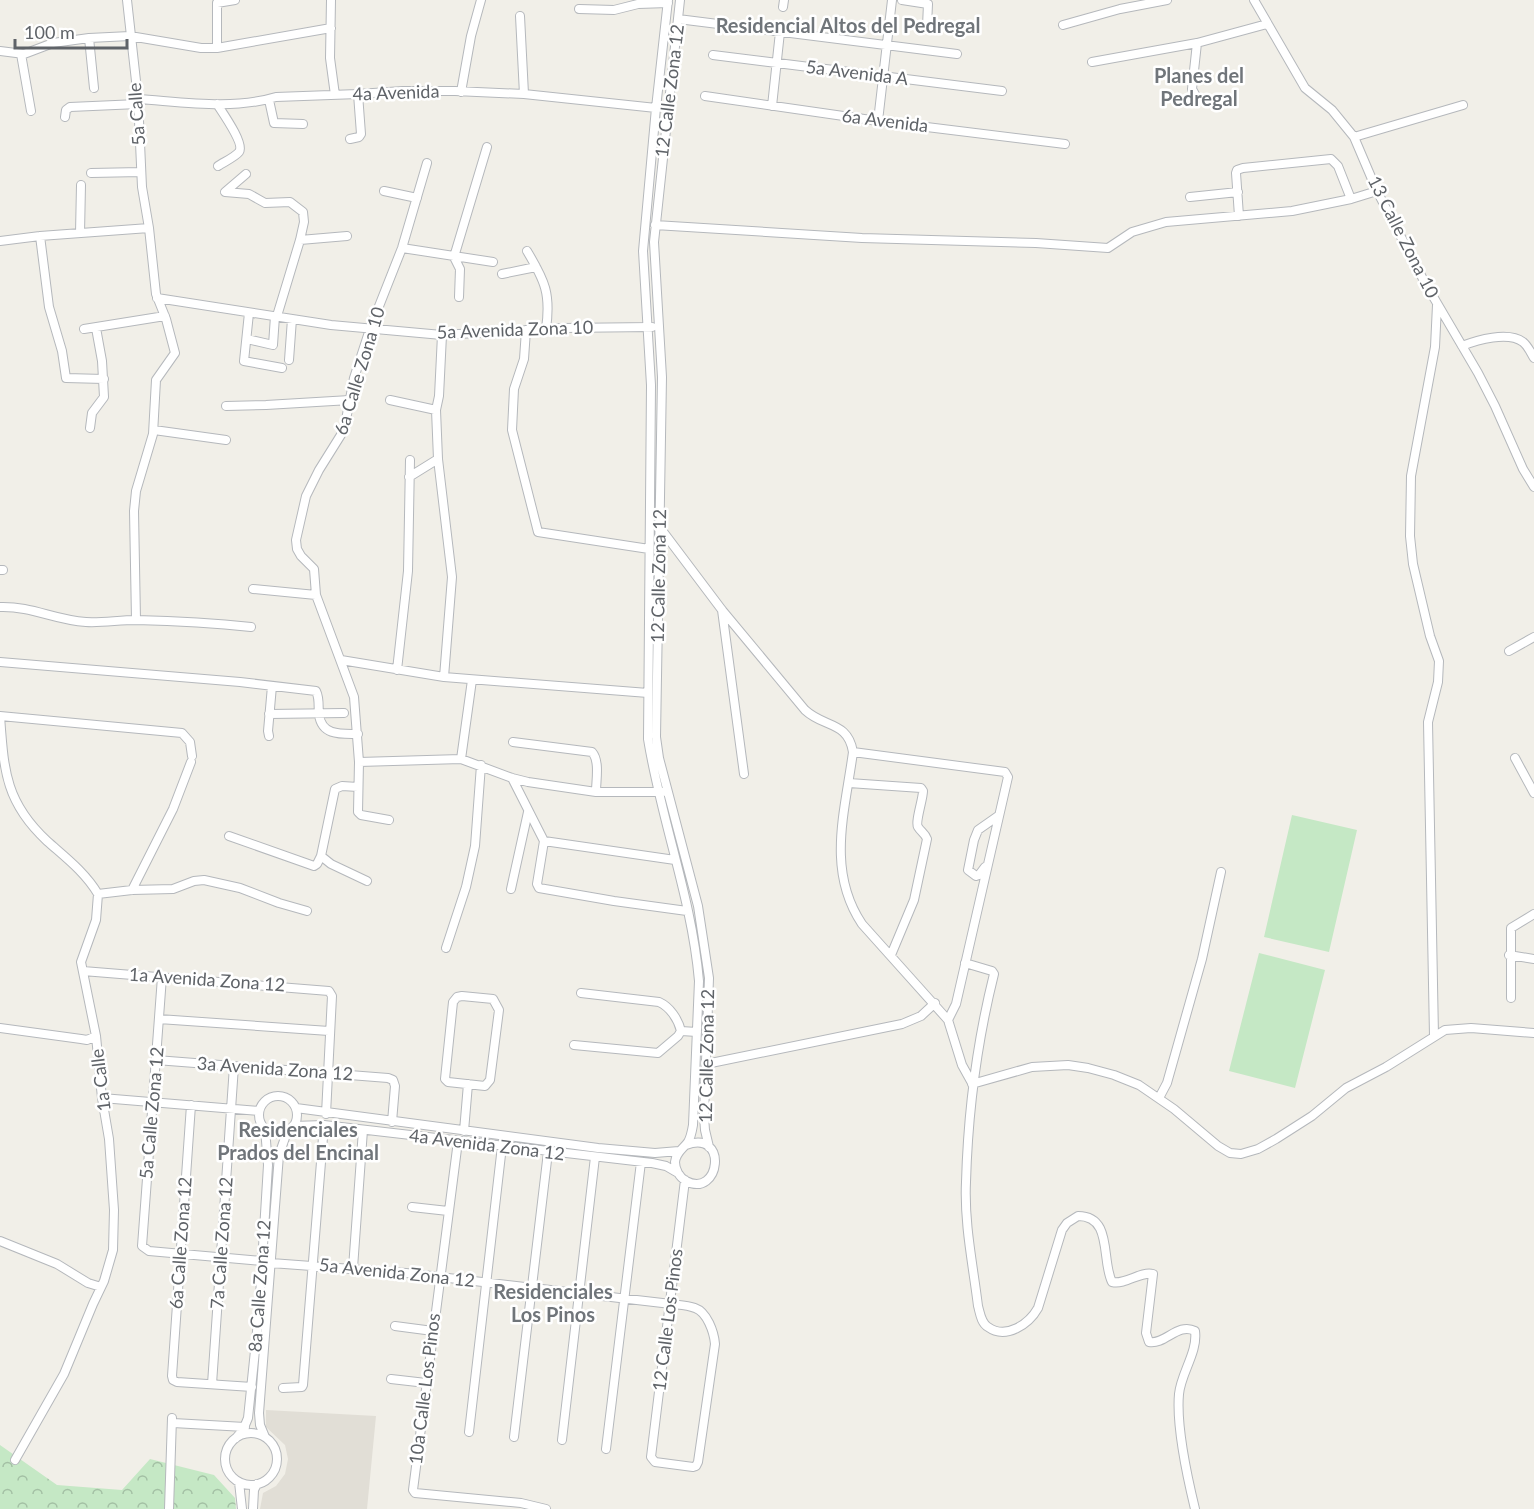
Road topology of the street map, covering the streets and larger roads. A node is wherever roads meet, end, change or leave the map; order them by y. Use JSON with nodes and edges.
{"nodes":[{"id":1,"x":127,"y":0,"type":"edge"},
{"id":2,"x":235,"y":0,"type":"edge"},
{"id":3,"x":331,"y":0,"type":"edge"},
{"id":4,"x":481,"y":0,"type":"edge"},
{"id":5,"x":680,"y":0,"type":"edge"},
{"id":6,"x":892,"y":0,"type":"edge"},
{"id":7,"x":902,"y":0,"type":"edge"},
{"id":8,"x":1167,"y":0,"type":"edge"},
{"id":9,"x":1254,"y":0,"type":"edge"},
{"id":10,"x":668,"y":2,"type":"edge"},
{"id":11,"x":579,"y":9,"type":"dead end"},
{"id":12,"x":520,"y":16,"type":"dead end"},
{"id":13,"x":678,"y":19,"type":"junction"},
{"id":14,"x":1268,"y":24,"type":"junction"},
{"id":15,"x":1063,"y":25,"type":"dead end"},
{"id":16,"x":927,"y":26,"type":"dead end"},
{"id":17,"x":331,"y":28,"type":"junction"},
{"id":18,"x":780,"y":32,"type":"junction"},
{"id":19,"x":130,"y":36,"type":"junction"},
{"id":20,"x":89,"y":38,"type":"junction"},
{"id":21,"x":1197,"y":43,"type":"junction"},
{"id":22,"x":887,"y":45,"type":"junction"},
{"id":23,"x":217,"y":48,"type":"junction"},
{"id":24,"x":0,"y":51,"type":"edge"},
{"id":25,"x":21,"y":54,"type":"junction"},
{"id":26,"x":957,"y":54,"type":"dead end"},
{"id":27,"x":712,"y":55,"type":"dead end"},
{"id":28,"x":1092,"y":62,"type":"dead end"},
{"id":29,"x":777,"y":63,"type":"junction"},
{"id":30,"x":883,"y":76,"type":"junction"},
{"id":31,"x":93,"y":88,"type":"dead end"},
{"id":32,"x":1002,"y":91,"type":"dead end"},
{"id":33,"x":461,"y":92,"type":"junction"},
{"id":34,"x":358,"y":94,"type":"junction"},
{"id":35,"x":524,"y":94,"type":"junction"},
{"id":36,"x":335,"y":95,"type":"junction"},
{"id":37,"x":705,"y":96,"type":"dead end"},
{"id":38,"x":269,"y":100,"type":"junction"},
{"id":39,"x":138,"y":101,"type":"junction"},
{"id":40,"x":1227,"y":103,"type":"dead end"},
{"id":41,"x":216,"y":104,"type":"junction"},
{"id":42,"x":1463,"y":105,"type":"dead end"},
{"id":43,"x":772,"y":106,"type":"junction"},
{"id":44,"x":656,"y":108,"type":"junction"},
{"id":45,"x":31,"y":111,"type":"dead end"},
{"id":46,"x":65,"y":117,"type":"dead end"},
{"id":47,"x":878,"y":121,"type":"junction"},
{"id":48,"x":303,"y":124,"type":"dead end"},
{"id":49,"x":1354,"y":137,"type":"junction"},
{"id":50,"x":350,"y":139,"type":"dead end"},
{"id":51,"x":1065,"y":144,"type":"dead end"},
{"id":52,"x":487,"y":147,"type":"dead end"},
{"id":53,"x":427,"y":163,"type":"dead end"},
{"id":54,"x":218,"y":165,"type":"dead end"},
{"id":55,"x":651,"y":168,"type":"junction"},
{"id":56,"x":661,"y":169,"type":"junction"},
{"id":57,"x":141,"y":172,"type":"junction"},
{"id":58,"x":91,"y":173,"type":"dead end"},
{"id":59,"x":246,"y":174,"type":"dead end"},
{"id":60,"x":81,"y":185,"type":"dead end"},
{"id":61,"x":1377,"y":190,"type":"junction"},
{"id":62,"x":384,"y":191,"type":"dead end"},
{"id":63,"x":1238,"y":192,"type":"junction"},
{"id":64,"x":1190,"y":196,"type":"dead end"},
{"id":65,"x":417,"y":198,"type":"junction"},
{"id":66,"x":1351,"y":199,"type":"junction"},
{"id":67,"x":1239,"y":216,"type":"junction"},
{"id":68,"x":655,"y":225,"type":"junction"},
{"id":69,"x":149,"y":228,"type":"junction"},
{"id":70,"x":80,"y":233,"type":"junction"},
{"id":71,"x":40,"y":236,"type":"junction"},
{"id":72,"x":347,"y":236,"type":"dead end"},
{"id":73,"x":300,"y":240,"type":"junction"},
{"id":74,"x":0,"y":241,"type":"edge"},
{"id":75,"x":402,"y":248,"type":"junction"},
{"id":76,"x":527,"y":251,"type":"dead end"},
{"id":77,"x":454,"y":257,"type":"junction"},
{"id":78,"x":493,"y":262,"type":"dead end"},
{"id":79,"x":536,"y":267,"type":"junction"},
{"id":80,"x":502,"y":274,"type":"dead end"},
{"id":81,"x":459,"y":297,"type":"dead end"},
{"id":82,"x":157,"y":298,"type":"junction"},
{"id":83,"x":1437,"y":306,"type":"junction"},
{"id":84,"x":249,"y":313,"type":"junction"},
{"id":85,"x":165,"y":316,"type":"junction"},
{"id":86,"x":276,"y":316,"type":"junction"},
{"id":87,"x":292,"y":319,"type":"junction"},
{"id":88,"x":96,"y":328,"type":"junction"},
{"id":89,"x":654,"y":328,"type":"junction"},
{"id":90,"x":84,"y":329,"type":"dead end"},
{"id":91,"x":370,"y":329,"type":"junction"},
{"id":92,"x":546,"y":329,"type":"junction"},
{"id":93,"x":526,"y":330,"type":"junction"},
{"id":94,"x":441,"y":335,"type":"junction"},
{"id":95,"x":247,"y":339,"type":"junction"},
{"id":96,"x":1462,"y":346,"type":"junction"},
{"id":97,"x":1534,"y":358,"type":"edge"},
{"id":98,"x":289,"y":360,"type":"dead end"},
{"id":99,"x":282,"y":368,"type":"dead end"},
{"id":100,"x":104,"y":379,"type":"junction"},
{"id":101,"x":350,"y":400,"type":"junction"},
{"id":102,"x":390,"y":400,"type":"dead end"},
{"id":103,"x":226,"y":406,"type":"dead end"},
{"id":104,"x":436,"y":410,"type":"junction"},
{"id":105,"x":90,"y":428,"type":"dead end"},
{"id":106,"x":154,"y":430,"type":"junction"},
{"id":107,"x":226,"y":440,"type":"dead end"},
{"id":108,"x":438,"y":459,"type":"junction"},
{"id":109,"x":410,"y":460,"type":"dead end"},
{"id":110,"x":409,"y":477,"type":"junction"},
{"id":111,"x":1531,"y":477,"type":"edge"},
{"id":112,"x":1534,"y":486,"type":"edge"},
{"id":113,"x":649,"y":528,"type":"junction"},
{"id":114,"x":660,"y":529,"type":"junction"},
{"id":115,"x":649,"y":549,"type":"junction"},
{"id":116,"x":253,"y":588,"type":"dead end"},
{"id":117,"x":316,"y":595,"type":"junction"},
{"id":118,"x":0,"y":607,"type":"edge"},
{"id":119,"x":722,"y":610,"type":"junction"},
{"id":120,"x":136,"y":620,"type":"junction"},
{"id":121,"x":251,"y":627,"type":"dead end"},
{"id":122,"x":1534,"y":637,"type":"edge"},
{"id":123,"x":1509,"y":651,"type":"dead end"},
{"id":124,"x":341,"y":660,"type":"junction"},
{"id":125,"x":0,"y":662,"type":"edge"},
{"id":126,"x":397,"y":670,"type":"junction"},
{"id":127,"x":444,"y":677,"type":"junction"},
{"id":128,"x":472,"y":680,"type":"junction"},
{"id":129,"x":272,"y":686,"type":"junction"},
{"id":130,"x":648,"y":693,"type":"junction"},
{"id":131,"x":319,"y":713,"type":"junction"},
{"id":132,"x":344,"y":713,"type":"dead end"},
{"id":133,"x":269,"y":714,"type":"junction"},
{"id":134,"x":0,"y":716,"type":"edge"},
{"id":135,"x":357,"y":734,"type":"junction"},
{"id":136,"x":269,"y":736,"type":"dead end"},
{"id":137,"x":513,"y":742,"type":"dead end"},
{"id":138,"x":853,"y":752,"type":"junction"},
{"id":139,"x":1515,"y":758,"type":"dead end"},
{"id":140,"x":461,"y":759,"type":"junction"},
{"id":141,"x":359,"y":762,"type":"junction"},
{"id":142,"x":481,"y":765,"type":"junction"},
{"id":143,"x":744,"y":774,"type":"dead end"},
{"id":144,"x":512,"y":778,"type":"junction"},
{"id":145,"x":849,"y":783,"type":"junction"},
{"id":146,"x":358,"y":788,"type":"junction"},
{"id":147,"x":668,"y":791,"type":"junction"},
{"id":148,"x":597,"y":792,"type":"junction"},
{"id":149,"x":658,"y":793,"type":"junction"},
{"id":150,"x":1534,"y":793,"type":"edge"},
{"id":151,"x":528,"y":812,"type":"junction"},
{"id":152,"x":998,"y":816,"type":"junction"},
{"id":153,"x":389,"y":820,"type":"dead end"},
{"id":154,"x":229,"y":836,"type":"dead end"},
{"id":155,"x":544,"y":841,"type":"junction"},
{"id":156,"x":321,"y":856,"type":"junction"},
{"id":157,"x":675,"y":860,"type":"junction"},
{"id":158,"x":988,"y":861,"type":"junction"},
{"id":159,"x":1221,"y":872,"type":"dead end"},
{"id":160,"x":367,"y":881,"type":"dead end"},
{"id":161,"x":511,"y":889,"type":"dead end"},
{"id":162,"x":132,"y":890,"type":"junction"},
{"id":163,"x":98,"y":894,"type":"junction"},
{"id":164,"x":307,"y":910,"type":"dead end"},
{"id":165,"x":687,"y":911,"type":"junction"},
{"id":166,"x":1534,"y":914,"type":"edge"},
{"id":167,"x":446,"y":948,"type":"dead end"},
{"id":168,"x":891,"y":955,"type":"junction"},
{"id":169,"x":1509,"y":955,"type":"junction"},
{"id":170,"x":1534,"y":959,"type":"edge"},
{"id":171,"x":965,"y":963,"type":"junction"},
{"id":172,"x":82,"y":970,"type":"junction"},
{"id":173,"x":162,"y":977,"type":"junction"},
{"id":174,"x":581,"y":993,"type":"dead end"},
{"id":175,"x":1511,"y":998,"type":"dead end"},
{"id":176,"x":934,"y":1003,"type":"junction"},
{"id":177,"x":159,"y":1019,"type":"junction"},
{"id":178,"x":948,"y":1020,"type":"junction"},
{"id":179,"x":0,"y":1028,"type":"edge"},
{"id":180,"x":681,"y":1031,"type":"junction"},
{"id":181,"x":329,"y":1032,"type":"junction"},
{"id":182,"x":697,"y":1032,"type":"junction"},
{"id":183,"x":1534,"y":1033,"type":"edge"},
{"id":184,"x":1434,"y":1035,"type":"junction"},
{"id":185,"x":96,"y":1036,"type":"junction"},
{"id":186,"x":574,"y":1045,"type":"dead end"},
{"id":187,"x":156,"y":1060,"type":"junction"},
{"id":188,"x":706,"y":1064,"type":"junction"},
{"id":189,"x":234,"y":1066,"type":"junction"},
{"id":190,"x":328,"y":1074,"type":"junction"},
{"id":191,"x":468,"y":1084,"type":"junction"},
{"id":192,"x":972,"y":1084,"type":"junction"},
{"id":193,"x":102,"y":1098,"type":"junction"},
{"id":194,"x":1159,"y":1098,"type":"junction"},
{"id":195,"x":152,"y":1102,"type":"junction"},
{"id":196,"x":191,"y":1105,"type":"junction"},
{"id":197,"x":231,"y":1108,"type":"junction"},
{"id":198,"x":296,"y":1108,"type":"junction"},
{"id":199,"x":259,"y":1111,"type":"junction"},
{"id":200,"x":326,"y":1114,"type":"junction"},
{"id":201,"x":392,"y":1122,"type":"junction"},
{"id":202,"x":324,"y":1125,"type":"junction"},
{"id":203,"x":265,"y":1129,"type":"junction"},
{"id":204,"x":290,"y":1129,"type":"junction"},
{"id":205,"x":363,"y":1130,"type":"junction"},
{"id":206,"x":464,"y":1131,"type":"junction"},
{"id":207,"x":458,"y":1141,"type":"junction"},
{"id":208,"x":502,"y":1146,"type":"junction"},
{"id":209,"x":709,"y":1147,"type":"junction"},
{"id":210,"x":683,"y":1148,"type":"junction"},
{"id":211,"x":548,"y":1152,"type":"junction"},
{"id":212,"x":595,"y":1157,"type":"junction"},
{"id":213,"x":641,"y":1162,"type":"junction"},
{"id":214,"x":682,"y":1177,"type":"junction"},
{"id":215,"x":412,"y":1207,"type":"dead end"},
{"id":216,"x":448,"y":1211,"type":"junction"},
{"id":217,"x":0,"y":1241,"type":"edge"},
{"id":218,"x":144,"y":1249,"type":"joint"},
{"id":219,"x":180,"y":1255,"type":"junction"},
{"id":220,"x":220,"y":1258,"type":"junction"},
{"id":221,"x":267,"y":1262,"type":"junction"},
{"id":222,"x":314,"y":1265,"type":"junction"},
{"id":223,"x":353,"y":1268,"type":"junction"},
{"id":224,"x":440,"y":1277,"type":"junction"},
{"id":225,"x":486,"y":1282,"type":"junction"},
{"id":226,"x":101,"y":1287,"type":"junction"},
{"id":227,"x":532,"y":1288,"type":"junction"},
{"id":228,"x":579,"y":1293,"type":"junction"},
{"id":229,"x":625,"y":1299,"type":"junction"},
{"id":230,"x":671,"y":1304,"type":"junction"},
{"id":231,"x":395,"y":1326,"type":"dead end"},
{"id":232,"x":433,"y":1331,"type":"junction"},
{"id":233,"x":391,"y":1379,"type":"dead end"},
{"id":234,"x":426,"y":1383,"type":"junction"},
{"id":235,"x":212,"y":1384,"type":"junction"},
{"id":236,"x":252,"y":1387,"type":"junction"},
{"id":237,"x":283,"y":1388,"type":"dead end"},
{"id":238,"x":245,"y":1427,"type":"junction"},
{"id":239,"x":469,"y":1432,"type":"dead end"},
{"id":240,"x":265,"y":1437,"type":"junction"},
{"id":241,"x":514,"y":1437,"type":"dead end"},
{"id":242,"x":236,"y":1438,"type":"junction"},
{"id":243,"x":562,"y":1440,"type":"dead end"},
{"id":244,"x":606,"y":1449,"type":"dead end"},
{"id":245,"x":15,"y":1460,"type":"dead end"},
{"id":246,"x":652,"y":1460,"type":"joint"},
{"id":247,"x":239,"y":1482,"type":"junction"},
{"id":248,"x":257,"y":1485,"type":"junction"},
{"id":249,"x":169,"y":1509,"type":"edge"},
{"id":250,"x":242,"y":1509,"type":"edge"},
{"id":251,"x":253,"y":1509,"type":"edge"},
{"id":252,"x":546,"y":1509,"type":"edge"},
{"id":253,"x":1195,"y":1509,"type":"edge"}],
"edges":[{"from":1,"to":19,"type":"street","name":"5a Calle"},
{"from":2,"to":23,"type":"street"},
{"from":3,"to":17,"type":"street"},
{"from":4,"to":33,"type":"street"},
{"from":5,"to":13,"type":"street","name":"12 Calle Zona 12"},
{"from":6,"to":22,"type":"street"},
{"from":7,"to":16,"type":"street"},
{"from":8,"to":15,"type":"street"},
{"from":9,"to":14,"type":"street","name":"13 Calle Zona 10"},
{"from":10,"to":11,"type":"street"},
{"from":10,"to":44,"type":"street","name":"12 Calle Zona 12"},
{"from":12,"to":35,"type":"street"},
{"from":13,"to":18,"type":"street"},
{"from":13,"to":56,"type":"street","name":"12 Calle Zona 12"},
{"from":14,"to":21,"type":"street"},
{"from":14,"to":49,"type":"street","name":"13 Calle Zona 10"},
{"from":17,"to":23,"type":"street"},
{"from":17,"to":36,"type":"street"},
{"from":18,"to":22,"type":"street"},
{"from":18,"to":29,"type":"street"},
{"from":19,"to":20,"type":"street"},
{"from":19,"to":23,"type":"street"},
{"from":19,"to":39,"type":"street","name":"5a Calle"},
{"from":20,"to":25,"type":"street"},
{"from":20,"to":31,"type":"street"},
{"from":21,"to":28,"type":"street"},
{"from":21,"to":40,"type":"street"},
{"from":22,"to":26,"type":"street"},
{"from":22,"to":30,"type":"street"},
{"from":24,"to":25,"type":"street"},
{"from":25,"to":45,"type":"street"},
{"from":27,"to":29,"type":"street","name":"5a Avenida A"},
{"from":29,"to":30,"type":"street","name":"5a Avenida A"},
{"from":29,"to":43,"type":"street"},
{"from":30,"to":32,"type":"street","name":"5a Avenida A"},
{"from":30,"to":47,"type":"street"},
{"from":33,"to":34,"type":"street","name":"4a Avenida"},
{"from":33,"to":35,"type":"street","name":"4a Avenida"},
{"from":34,"to":36,"type":"street","name":"4a Avenida"},
{"from":34,"to":50,"type":"street"},
{"from":35,"to":44,"type":"street","name":"4a Avenida"},
{"from":36,"to":38,"type":"street","name":"4a Avenida"},
{"from":37,"to":43,"type":"street","name":"6a Avenida"},
{"from":38,"to":41,"type":"street","name":"4a Avenida"},
{"from":38,"to":48,"type":"street"},
{"from":39,"to":41,"type":"street","name":"4a Avenida"},
{"from":39,"to":46,"type":"street","name":"4a Avenida"},
{"from":39,"to":57,"type":"street","name":"5a Calle"},
{"from":41,"to":54,"type":"street"},
{"from":42,"to":49,"type":"street"},
{"from":43,"to":47,"type":"street","name":"6a Avenida"},
{"from":44,"to":55,"type":"street","name":"12 Calle Zona 12"},
{"from":47,"to":51,"type":"street","name":"6a Avenida"},
{"from":49,"to":61,"type":"street","name":"13 Calle Zona 10"},
{"from":52,"to":77,"type":"street"},
{"from":53,"to":65,"type":"street","name":"6a Calle Zona 10"},
{"from":55,"to":56,"type":"street"},
{"from":55,"to":89,"type":"street","name":"12 Calle Zona 12"},
{"from":56,"to":68,"type":"street","name":"12 Calle Zona 12"},
{"from":57,"to":58,"type":"street"},
{"from":57,"to":69,"type":"street","name":"5a Calle"},
{"from":59,"to":73,"type":"street"},
{"from":60,"to":70,"type":"street"},
{"from":61,"to":66,"type":"street"},
{"from":61,"to":83,"type":"street","name":"13 Calle Zona 10"},
{"from":62,"to":65,"type":"street"},
{"from":63,"to":64,"type":"street"},
{"from":63,"to":66,"type":"street"},
{"from":63,"to":67,"type":"street"},
{"from":65,"to":75,"type":"street","name":"6a Calle Zona 10"},
{"from":66,"to":67,"type":"street"},
{"from":67,"to":68,"type":"street"},
{"from":68,"to":89,"type":"street","name":"12 Calle Zona 12"},
{"from":69,"to":70,"type":"street"},
{"from":69,"to":82,"type":"street","name":"5a Calle"},
{"from":70,"to":71,"type":"street"},
{"from":71,"to":74,"type":"street"},
{"from":71,"to":100,"type":"street"},
{"from":72,"to":73,"type":"street"},
{"from":73,"to":86,"type":"street"},
{"from":75,"to":77,"type":"street"},
{"from":75,"to":91,"type":"street","name":"6a Calle Zona 10"},
{"from":76,"to":79,"type":"street"},
{"from":77,"to":78,"type":"street"},
{"from":77,"to":81,"type":"street"},
{"from":79,"to":80,"type":"street"},
{"from":79,"to":92,"type":"street"},
{"from":82,"to":84,"type":"street","name":"5a Avenida Zona 10"},
{"from":82,"to":85,"type":"street","name":"5a Calle"},
{"from":83,"to":96,"type":"street","name":"13 Calle Zona 10"},
{"from":83,"to":184,"type":"street"},
{"from":84,"to":86,"type":"street","name":"5a Avenida Zona 10"},
{"from":84,"to":95,"type":"street"},
{"from":85,"to":88,"type":"street"},
{"from":85,"to":106,"type":"street","name":"5a Calle"},
{"from":86,"to":87,"type":"street","name":"5a Avenida Zona 10"},
{"from":86,"to":95,"type":"street"},
{"from":87,"to":91,"type":"street","name":"5a Avenida Zona 10"},
{"from":87,"to":98,"type":"street"},
{"from":88,"to":90,"type":"street"},
{"from":88,"to":100,"type":"street"},
{"from":89,"to":92,"type":"street","name":"5a Avenida Zona 10"},
{"from":89,"to":113,"type":"street","name":"12 Calle Zona 12"},
{"from":89,"to":114,"type":"street","name":"12 Calle Zona 12"},
{"from":91,"to":94,"type":"street","name":"5a Avenida Zona 10"},
{"from":91,"to":101,"type":"street","name":"6a Calle Zona 10"},
{"from":92,"to":93,"type":"street","name":"5a Avenida Zona 10"},
{"from":93,"to":94,"type":"street","name":"5a Avenida Zona 10"},
{"from":93,"to":115,"type":"street"},
{"from":94,"to":104,"type":"street"},
{"from":95,"to":99,"type":"street"},
{"from":96,"to":97,"type":"street"},
{"from":96,"to":111,"type":"street","name":"13 Calle Zona 10"},
{"from":100,"to":105,"type":"street"},
{"from":101,"to":103,"type":"street"},
{"from":101,"to":117,"type":"street","name":"6a Calle Zona 10"},
{"from":102,"to":104,"type":"street"},
{"from":104,"to":108,"type":"street"},
{"from":106,"to":107,"type":"street"},
{"from":106,"to":120,"type":"street"},
{"from":108,"to":110,"type":"street"},
{"from":108,"to":127,"type":"street"},
{"from":109,"to":110,"type":"street"},
{"from":110,"to":126,"type":"street"},
{"from":111,"to":112,"type":"street","name":"13 Calle Zona 10"},
{"from":113,"to":114,"type":"street"},
{"from":113,"to":115,"type":"street","name":"12 Calle Zona 12"},
{"from":114,"to":119,"type":"street"},
{"from":114,"to":147,"type":"street","name":"12 Calle Zona 12"},
{"from":115,"to":130,"type":"street","name":"12 Calle Zona 12"},
{"from":116,"to":117,"type":"street"},
{"from":117,"to":124,"type":"street","name":"6a Calle Zona 10"},
{"from":118,"to":120,"type":"street"},
{"from":119,"to":138,"type":"street"},
{"from":119,"to":143,"type":"street"},
{"from":120,"to":121,"type":"street"},
{"from":122,"to":123,"type":"street"},
{"from":124,"to":126,"type":"street"},
{"from":124,"to":135,"type":"street","name":"6a Calle Zona 10"},
{"from":125,"to":129,"type":"street"},
{"from":126,"to":127,"type":"street"},
{"from":127,"to":128,"type":"street"},
{"from":128,"to":130,"type":"street"},
{"from":128,"to":140,"type":"street"},
{"from":129,"to":131,"type":"street"},
{"from":129,"to":133,"type":"street"},
{"from":130,"to":149,"type":"street","name":"12 Calle Zona 12"},
{"from":131,"to":132,"type":"street"},
{"from":131,"to":133,"type":"street"},
{"from":131,"to":135,"type":"street"},
{"from":133,"to":136,"type":"street"},
{"from":134,"to":162,"type":"street"},
{"from":134,"to":163,"type":"street"},
{"from":135,"to":141,"type":"street","name":"6a Calle Zona 10"},
{"from":137,"to":148,"type":"street"},
{"from":138,"to":145,"type":"street"},
{"from":138,"to":152,"type":"street"},
{"from":139,"to":150,"type":"street"},
{"from":140,"to":141,"type":"street"},
{"from":140,"to":142,"type":"street"},
{"from":141,"to":146,"type":"street","name":"6a Calle Zona 10"},
{"from":142,"to":144,"type":"street"},
{"from":142,"to":167,"type":"street"},
{"from":144,"to":148,"type":"street"},
{"from":144,"to":151,"type":"street"},
{"from":145,"to":168,"type":"street"},
{"from":145,"to":168,"type":"street"},
{"from":146,"to":153,"type":"street","name":"6a Calle Zona 10"},
{"from":146,"to":156,"type":"street"},
{"from":147,"to":149,"type":"street"},
{"from":147,"to":188,"type":"street","name":"12 Calle Zona 12"},
{"from":148,"to":149,"type":"street"},
{"from":149,"to":157,"type":"street","name":"12 Calle Zona 12"},
{"from":151,"to":155,"type":"street"},
{"from":151,"to":161,"type":"street"},
{"from":152,"to":158,"type":"street"},
{"from":152,"to":158,"type":"street"},
{"from":154,"to":156,"type":"street"},
{"from":155,"to":157,"type":"street"},
{"from":155,"to":165,"type":"street"},
{"from":156,"to":160,"type":"street"},
{"from":157,"to":165,"type":"street","name":"12 Calle Zona 12"},
{"from":158,"to":171,"type":"street"},
{"from":159,"to":194,"type":"street"},
{"from":162,"to":163,"type":"street"},
{"from":162,"to":164,"type":"street"},
{"from":163,"to":172,"type":"street","name":"1a Calle"},
{"from":165,"to":182,"type":"street","name":"12 Calle Zona 12"},
{"from":166,"to":169,"type":"street"},
{"from":168,"to":176,"type":"street"},
{"from":169,"to":170,"type":"street"},
{"from":169,"to":175,"type":"street"},
{"from":171,"to":178,"type":"street"},
{"from":171,"to":192,"type":"street"},
{"from":172,"to":173,"type":"street","name":"1a Avenida Zona 12"},
{"from":172,"to":185,"type":"street","name":"1a Calle"},
{"from":173,"to":177,"type":"street","name":"5a Calle Zona 12"},
{"from":173,"to":181,"type":"street","name":"1a Avenida Zona 12"},
{"from":174,"to":180,"type":"street"},
{"from":176,"to":178,"type":"street"},
{"from":176,"to":188,"type":"street"},
{"from":177,"to":181,"type":"street"},
{"from":177,"to":187,"type":"street","name":"5a Calle Zona 12"},
{"from":178,"to":192,"type":"street"},
{"from":179,"to":185,"type":"street"},
{"from":180,"to":182,"type":"street"},
{"from":180,"to":186,"type":"street"},
{"from":181,"to":190,"type":"street"},
{"from":182,"to":210,"type":"street","name":"12 Calle Zona 12"},
{"from":183,"to":184,"type":"street"},
{"from":184,"to":194,"type":"street"},
{"from":185,"to":193,"type":"street","name":"1a Calle"},
{"from":187,"to":189,"type":"street","name":"3a Avenida Zona 12"},
{"from":187,"to":195,"type":"street","name":"5a Calle Zona 12"},
{"from":188,"to":209,"type":"street","name":"12 Calle Zona 12"},
{"from":189,"to":190,"type":"street","name":"3a Avenida Zona 12"},
{"from":189,"to":197,"type":"street","name":"7a Calle Zona 12"},
{"from":190,"to":200,"type":"street"},
{"from":190,"to":201,"type":"street","name":"3a Avenida Zona 12"},
{"from":191,"to":191,"type":"street"},
{"from":191,"to":206,"type":"street"},
{"from":192,"to":194,"type":"street"},
{"from":192,"to":253,"type":"street"},
{"from":193,"to":195,"type":"street"},
{"from":193,"to":226,"type":"street","name":"1a Calle"},
{"from":195,"to":196,"type":"street"},
{"from":195,"to":218,"type":"street","name":"5a Calle Zona 12"},
{"from":196,"to":197,"type":"street"},
{"from":196,"to":219,"type":"street","name":"6a Calle Zona 12"},
{"from":197,"to":199,"type":"street"},
{"from":197,"to":220,"type":"street","name":"7a Calle Zona 12"},
{"from":198,"to":199,"type":"street"},
{"from":198,"to":200,"type":"street","name":"4a Avenida Zona 12"},
{"from":198,"to":204,"type":"street"},
{"from":199,"to":203,"type":"street"},
{"from":200,"to":201,"type":"street","name":"4a Avenida Zona 12"},
{"from":201,"to":206,"type":"street","name":"4a Avenida Zona 12"},
{"from":202,"to":204,"type":"street","name":"4a Avenida Zona 12"},
{"from":202,"to":205,"type":"street","name":"4a Avenida Zona 12"},
{"from":202,"to":222,"type":"street"},
{"from":203,"to":204,"type":"street"},
{"from":203,"to":221,"type":"street","name":"8a Calle Zona 12"},
{"from":204,"to":221,"type":"street","name":"8a Calle Zona 12"},
{"from":205,"to":207,"type":"street","name":"4a Avenida Zona 12"},
{"from":205,"to":223,"type":"street"},
{"from":206,"to":210,"type":"street","name":"4a Avenida Zona 12"},
{"from":207,"to":208,"type":"street","name":"4a Avenida Zona 12"},
{"from":207,"to":216,"type":"street","name":"10a Calle Los Pinos"},
{"from":208,"to":211,"type":"street","name":"4a Avenida Zona 12"},
{"from":208,"to":225,"type":"street"},
{"from":209,"to":210,"type":"street"},
{"from":209,"to":214,"type":"street"},
{"from":210,"to":214,"type":"street"},
{"from":211,"to":212,"type":"street","name":"4a Avenida Zona 12"},
{"from":211,"to":227,"type":"street"},
{"from":212,"to":213,"type":"street","name":"4a Avenida Zona 12"},
{"from":212,"to":228,"type":"street"},
{"from":213,"to":214,"type":"street","name":"4a Avenida Zona 12"},
{"from":213,"to":229,"type":"street"},
{"from":214,"to":230,"type":"street","name":"12 Calle Los Pinos"},
{"from":215,"to":216,"type":"street"},
{"from":216,"to":224,"type":"street","name":"10a Calle Los Pinos"},
{"from":217,"to":226,"type":"street"},
{"from":218,"to":219,"type":"street","name":"5a Avenida Zona 12"},
{"from":219,"to":220,"type":"street","name":"5a Avenida Zona 12"},
{"from":219,"to":235,"type":"street","name":"6a Calle Zona 12"},
{"from":220,"to":221,"type":"street","name":"5a Avenida Zona 12"},
{"from":220,"to":235,"type":"street","name":"7a Calle Zona 12"},
{"from":221,"to":222,"type":"street","name":"5a Avenida Zona 12"},
{"from":221,"to":236,"type":"street","name":"8a Calle Zona 12"},
{"from":221,"to":240,"type":"street","name":"8a Calle Zona 12"},
{"from":222,"to":223,"type":"street","name":"5a Avenida Zona 12"},
{"from":222,"to":237,"type":"street"},
{"from":223,"to":224,"type":"street","name":"5a Avenida Zona 12"},
{"from":224,"to":225,"type":"street","name":"5a Avenida Zona 12"},
{"from":224,"to":232,"type":"street","name":"10a Calle Los Pinos"},
{"from":225,"to":227,"type":"street","name":"5a Avenida Zona 12"},
{"from":225,"to":239,"type":"street"},
{"from":226,"to":245,"type":"street","name":"1a Calle"},
{"from":227,"to":228,"type":"street","name":"5a Avenida Zona 12"},
{"from":227,"to":241,"type":"street"},
{"from":228,"to":229,"type":"street","name":"5a Avenida Zona 12"},
{"from":228,"to":243,"type":"street"},
{"from":229,"to":230,"type":"street","name":"5a Avenida Zona 12"},
{"from":229,"to":244,"type":"street"},
{"from":230,"to":246,"type":"street","name":"12 Calle Los Pinos"},
{"from":230,"to":246,"type":"street","name":"5a Avenida Zona 12"},
{"from":231,"to":232,"type":"street"},
{"from":232,"to":234,"type":"street","name":"10a Calle Los Pinos"},
{"from":233,"to":234,"type":"street"},
{"from":234,"to":252,"type":"street","name":"10a Calle Los Pinos"},
{"from":235,"to":236,"type":"street"},
{"from":236,"to":238,"type":"street","name":"8a Calle Zona 12"},
{"from":238,"to":242,"type":"street","name":"8a Calle Zona 12"},
{"from":238,"to":249,"type":"street"},
{"from":240,"to":242,"type":"street"},
{"from":240,"to":248,"type":"street"},
{"from":242,"to":247,"type":"street"},
{"from":247,"to":248,"type":"street"},
{"from":247,"to":250,"type":"street"},
{"from":248,"to":251,"type":"street"}]}
